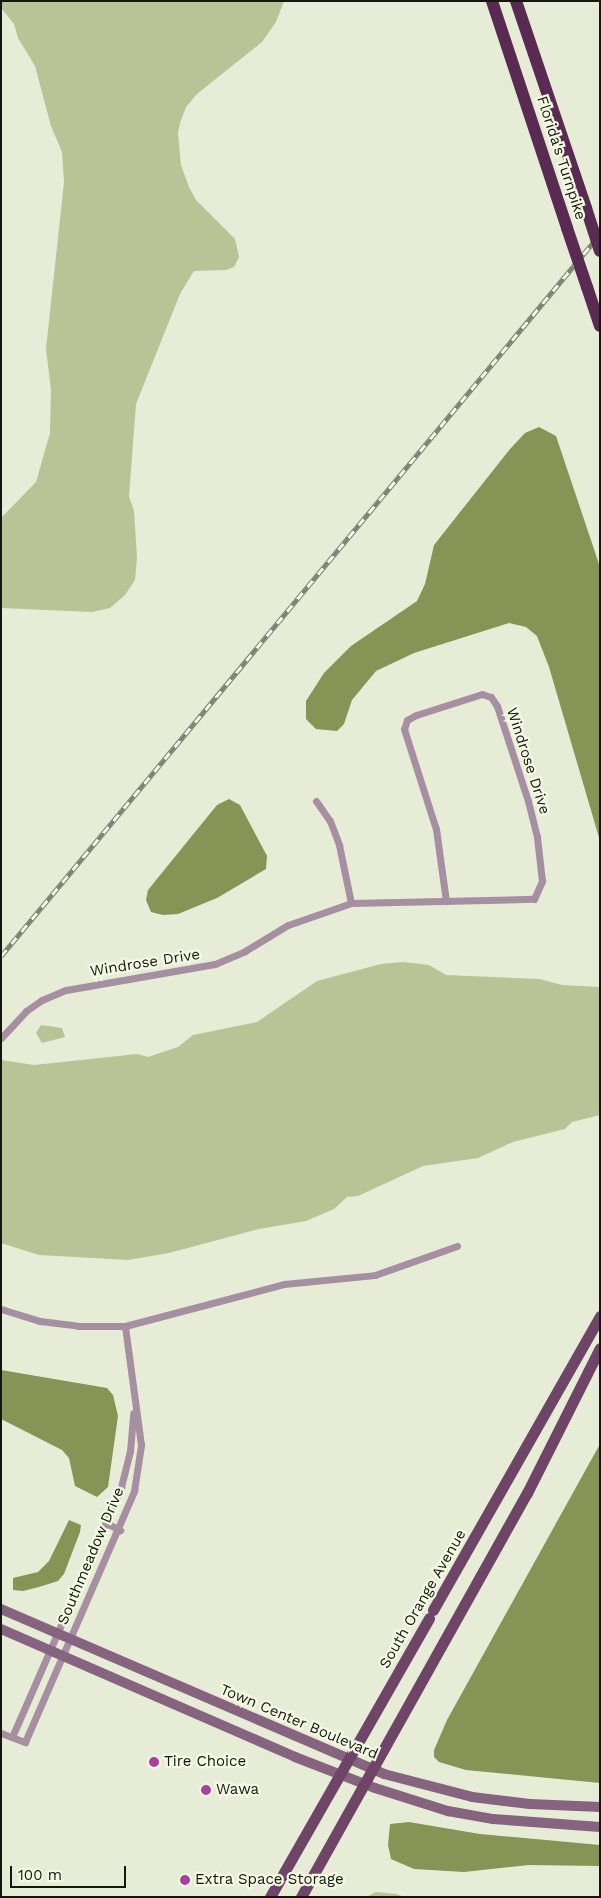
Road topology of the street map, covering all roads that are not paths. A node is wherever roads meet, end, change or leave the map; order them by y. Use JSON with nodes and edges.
{"nodes":[{"id":1,"x":492,"y":1,"type":"edge"},
{"id":2,"x":516,"y":1,"type":"edge"},
{"id":3,"x":600,"y":251,"type":"edge"},
{"id":4,"x":600,"y":326,"type":"edge"},
{"id":5,"x":316,"y":801,"type":"dead end"},
{"id":6,"x":446,"y":901,"type":"junction"},
{"id":7,"x":351,"y":904,"type":"junction"},
{"id":8,"x":1,"y":1038,"type":"edge"},
{"id":9,"x":457,"y":1246,"type":"dead end"},
{"id":10,"x":1,"y":1309,"type":"edge"},
{"id":11,"x":600,"y":1316,"type":"edge"},
{"id":12,"x":125,"y":1326,"type":"junction"},
{"id":13,"x":600,"y":1348,"type":"edge"},
{"id":14,"x":134,"y":1406,"type":"junction"},
{"id":15,"x":106,"y":1523,"type":"junction"},
{"id":16,"x":120,"y":1530,"type":"junction"},
{"id":17,"x":1,"y":1609,"type":"edge"},
{"id":18,"x":1,"y":1629,"type":"edge"},
{"id":19,"x":57,"y":1634,"type":"junction"},
{"id":20,"x":71,"y":1640,"type":"junction"},
{"id":21,"x":50,"y":1650,"type":"junction"},
{"id":22,"x":64,"y":1656,"type":"junction"},
{"id":23,"x":1,"y":1733,"type":"edge"},
{"id":24,"x":12,"y":1737,"type":"junction"},
{"id":25,"x":349,"y":1761,"type":"junction"},
{"id":26,"x":373,"y":1770,"type":"junction"},
{"id":27,"x":340,"y":1775,"type":"junction"},
{"id":28,"x":365,"y":1784,"type":"junction"},
{"id":29,"x":600,"y":1808,"type":"edge"},
{"id":30,"x":600,"y":1827,"type":"edge"},
{"id":31,"x":270,"y":1897,"type":"edge"},
{"id":32,"x":300,"y":1897,"type":"edge"}],
"edges":[{"from":1,"to":4,"type":"highway","name":"Florida's Turnpike","bridge":true},
{"from":2,"to":3,"type":"highway","name":"Florida's Turnpike","bridge":true},
{"from":5,"to":7,"type":"street"},
{"from":6,"to":6,"type":"street","name":"Windrose Drive"},
{"from":6,"to":7,"type":"street","name":"Windrose Drive"},
{"from":7,"to":8,"type":"street","name":"Windrose Drive"},
{"from":9,"to":12,"type":"street"},
{"from":10,"to":12,"type":"street"},
{"from":11,"to":25,"type":"main road","name":"South Orange Avenue"},
{"from":12,"to":14,"type":"street","name":"Southmeadow Drive"},
{"from":13,"to":26,"type":"main road"},
{"from":14,"to":15,"type":"street","name":"Southmeadow Drive"},
{"from":14,"to":16,"type":"street","name":"Southmeadow Drive"},
{"from":15,"to":16,"type":"street"},
{"from":15,"to":19,"type":"street","name":"Southmeadow Drive"},
{"from":16,"to":20,"type":"street","name":"Southmeadow Drive"},
{"from":17,"to":19,"type":"main road","name":"Town Center Boulevard"},
{"from":18,"to":21,"type":"main road"},
{"from":19,"to":20,"type":"main road","name":"Town Center Boulevard"},
{"from":19,"to":21,"type":"street","name":"Southmeadow Drive"},
{"from":20,"to":22,"type":"street","name":"Southmeadow Drive"},
{"from":20,"to":25,"type":"main road","name":"Town Center Boulevard"},
{"from":21,"to":22,"type":"main road"},
{"from":21,"to":24,"type":"street","name":"Southmeadow Drive"},
{"from":22,"to":24,"type":"street","name":"Southmeadow Drive"},
{"from":22,"to":27,"type":"main road"},
{"from":23,"to":24,"type":"street"},
{"from":25,"to":26,"type":"main road","name":"Town Center Boulevard"},
{"from":25,"to":27,"type":"main road","name":"South Orange Avenue"},
{"from":26,"to":28,"type":"main road"},
{"from":26,"to":29,"type":"main road","name":"Town Center Boulevard"},
{"from":27,"to":28,"type":"main road"},
{"from":27,"to":31,"type":"main road","name":"South Orange Avenue"},
{"from":28,"to":30,"type":"main road"},
{"from":28,"to":32,"type":"main road"}]}
